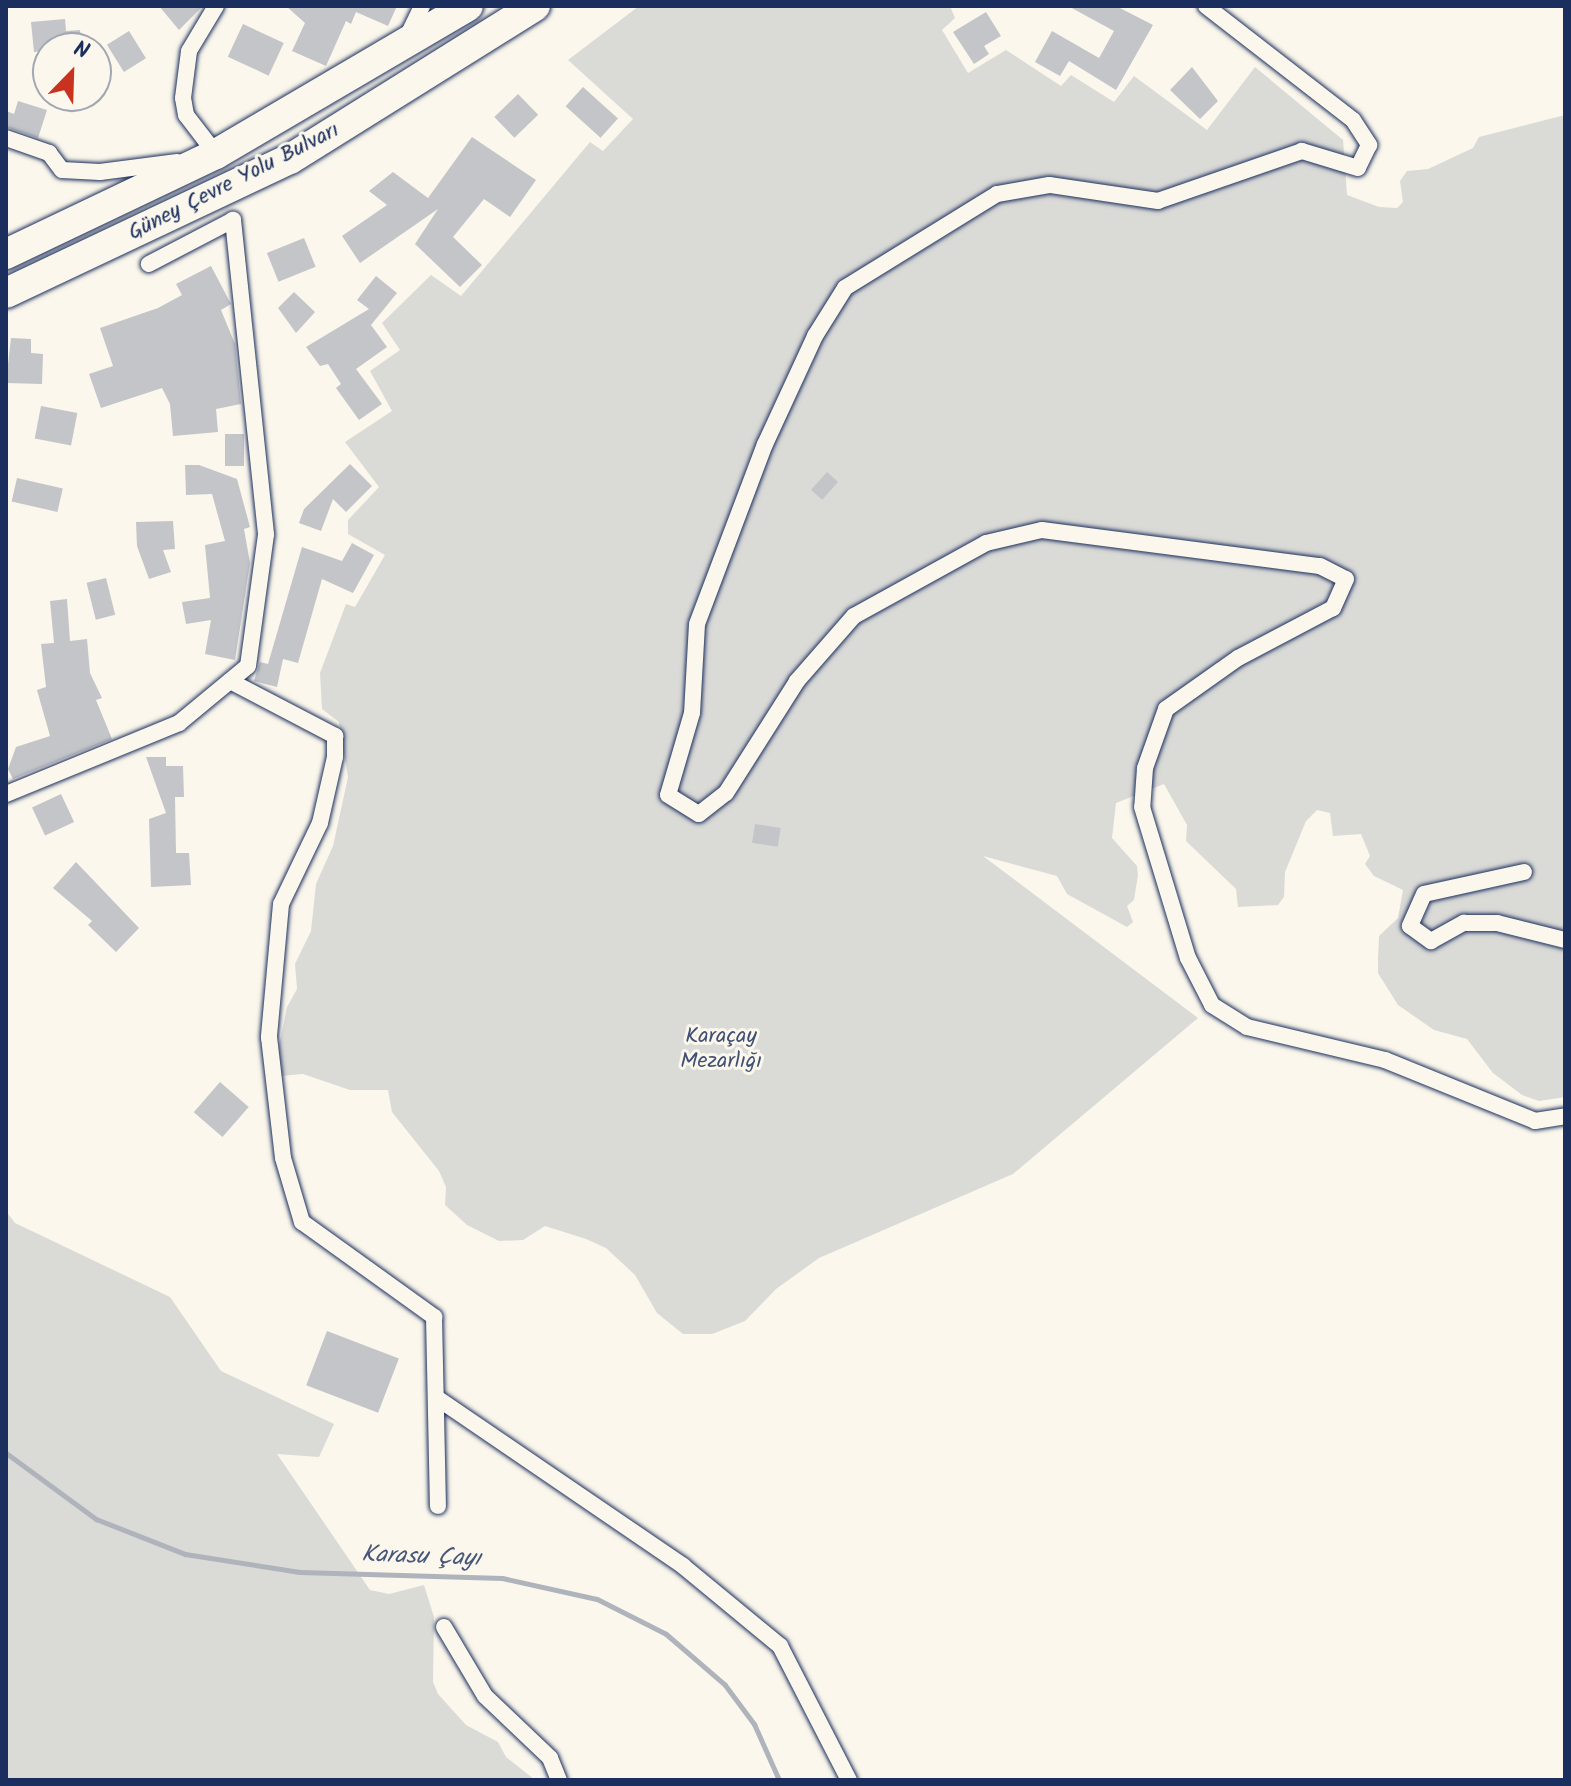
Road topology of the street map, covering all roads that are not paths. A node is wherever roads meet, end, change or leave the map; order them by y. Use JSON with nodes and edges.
{"nodes":[{"id":1,"x":216,"y":6,"type":"edge"},
{"id":2,"x":422,"y":6,"type":"edge"},
{"id":3,"x":468,"y":6,"type":"edge"},
{"id":4,"x":535,"y":6,"type":"edge"},
{"id":5,"x":1206,"y":6,"type":"edge"},
{"id":6,"x":402,"y":47,"type":"junction"},
{"id":7,"x":6,"y":138,"type":"edge"},
{"id":8,"x":216,"y":154,"type":"junction"},
{"id":9,"x":6,"y":254,"type":"edge"},
{"id":10,"x":149,"y":264,"type":"dead end"},
{"id":11,"x":6,"y":293,"type":"edge"},
{"id":12,"x":230,"y":681,"type":"junction"},
{"id":13,"x":6,"y":794,"type":"edge"},
{"id":14,"x":1524,"y":872,"type":"dead end"},
{"id":15,"x":1565,"y":940,"type":"edge"},
{"id":16,"x":1565,"y":1116,"type":"edge"},
{"id":17,"x":437,"y":1398,"type":"junction"},
{"id":18,"x":438,"y":1506,"type":"dead end"},
{"id":19,"x":444,"y":1627,"type":"dead end"},
{"id":20,"x":559,"y":1780,"type":"edge"},
{"id":21,"x":849,"y":1780,"type":"edge"}],
"edges":[{"from":1,"to":8,"type":"street"},
{"from":2,"to":6,"type":"street"},
{"from":3,"to":6,"type":"highway","name":"Güney Çevre Yolu Bulvarı"},
{"from":4,"to":11,"type":"highway","name":"Güney Çevre Yolu Bulvarı"},
{"from":5,"to":16,"type":"street"},
{"from":6,"to":8,"type":"highway","name":"Güney Çevre Yolu Bulvarı"},
{"from":7,"to":8,"type":"street"},
{"from":8,"to":9,"type":"highway","name":"Güney Çevre Yolu Bulvarı"},
{"from":10,"to":12,"type":"street"},
{"from":12,"to":13,"type":"street"},
{"from":12,"to":17,"type":"street"},
{"from":14,"to":15,"type":"street"},
{"from":17,"to":18,"type":"street"},
{"from":17,"to":21,"type":"street"},
{"from":19,"to":20,"type":"street"}]}
